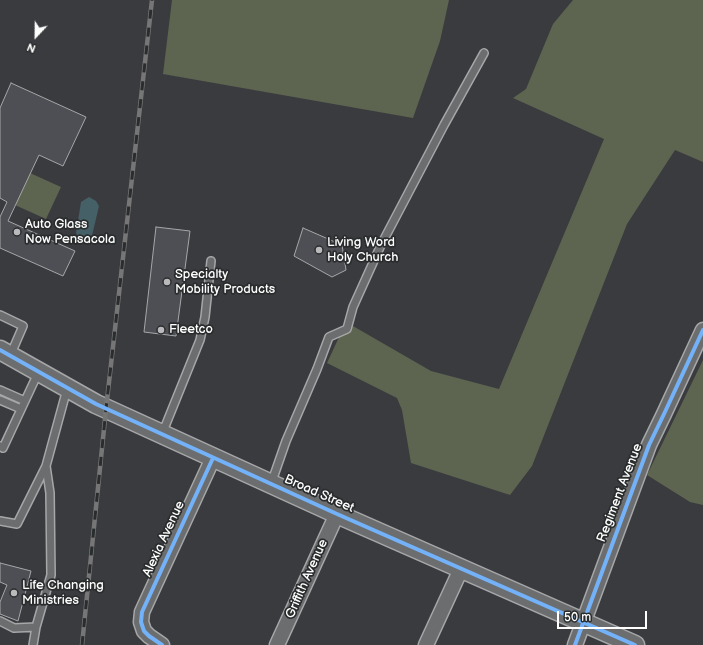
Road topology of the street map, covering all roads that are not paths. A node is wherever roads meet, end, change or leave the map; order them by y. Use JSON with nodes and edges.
{"nodes":[{"id":1,"x":484,"y":53,"type":"dead end"},
{"id":2,"x":211,"y":261,"type":"dead end"},
{"id":3,"x":0,"y":315,"type":"edge"},
{"id":4,"x":703,"y":330,"type":"edge"},
{"id":5,"x":5,"y":353,"type":"edge"},
{"id":6,"x":38,"y":372,"type":"junction"},
{"id":7,"x":67,"y":389,"type":"junction"},
{"id":8,"x":0,"y":390,"type":"edge"},
{"id":9,"x":0,"y":400,"type":"edge"},
{"id":10,"x":25,"y":401,"type":"junction"},
{"id":11,"x":21,"y":409,"type":"junction"},
{"id":12,"x":162,"y":434,"type":"junction"},
{"id":13,"x":0,"y":446,"type":"edge"},
{"id":14,"x":213,"y":458,"type":"junction"},
{"id":15,"x":46,"y":466,"type":"junction"},
{"id":16,"x":271,"y":484,"type":"junction"},
{"id":17,"x":337,"y":514,"type":"junction"},
{"id":18,"x":0,"y":521,"type":"edge"},
{"id":19,"x":461,"y":569,"type":"junction"},
{"id":20,"x":0,"y":621,"type":"edge"},
{"id":21,"x":583,"y":622,"type":"junction"},
{"id":22,"x":36,"y":627,"type":"junction"},
{"id":23,"x":33,"y":645,"type":"edge"},
{"id":24,"x":162,"y":645,"type":"edge"},
{"id":25,"x":277,"y":645,"type":"edge"},
{"id":26,"x":426,"y":645,"type":"edge"},
{"id":27,"x":575,"y":645,"type":"edge"},
{"id":28,"x":635,"y":645,"type":"edge"}],
"edges":[{"from":1,"to":16,"type":"lane"},
{"from":2,"to":12,"type":"lane"},
{"from":3,"to":5,"type":"lane"},
{"from":4,"to":21,"type":"street","name":"Regiment Avenue"},
{"from":5,"to":6,"type":"street","name":"Broad Street"},
{"from":6,"to":7,"type":"street","name":"Broad Street"},
{"from":6,"to":10,"type":"lane"},
{"from":7,"to":12,"type":"street","name":"Broad Street"},
{"from":7,"to":15,"type":"lane"},
{"from":8,"to":10,"type":"lane"},
{"from":9,"to":11,"type":"lane"},
{"from":10,"to":11,"type":"lane"},
{"from":11,"to":13,"type":"lane"},
{"from":12,"to":14,"type":"street","name":"Broad Street"},
{"from":14,"to":16,"type":"street","name":"Broad Street"},
{"from":14,"to":24,"type":"street","name":"Alexia Avenue"},
{"from":15,"to":18,"type":"lane"},
{"from":15,"to":22,"type":"lane"},
{"from":16,"to":17,"type":"street","name":"Broad Street"},
{"from":17,"to":19,"type":"street","name":"Broad Street"},
{"from":17,"to":25,"type":"street","name":"Griffith Avenue"},
{"from":19,"to":21,"type":"street","name":"Broad Street"},
{"from":19,"to":26,"type":"street"},
{"from":20,"to":22,"type":"lane"},
{"from":21,"to":27,"type":"street","name":"Regiment Avenue"},
{"from":21,"to":28,"type":"street","name":"Broad Street"},
{"from":22,"to":23,"type":"lane"}]}
